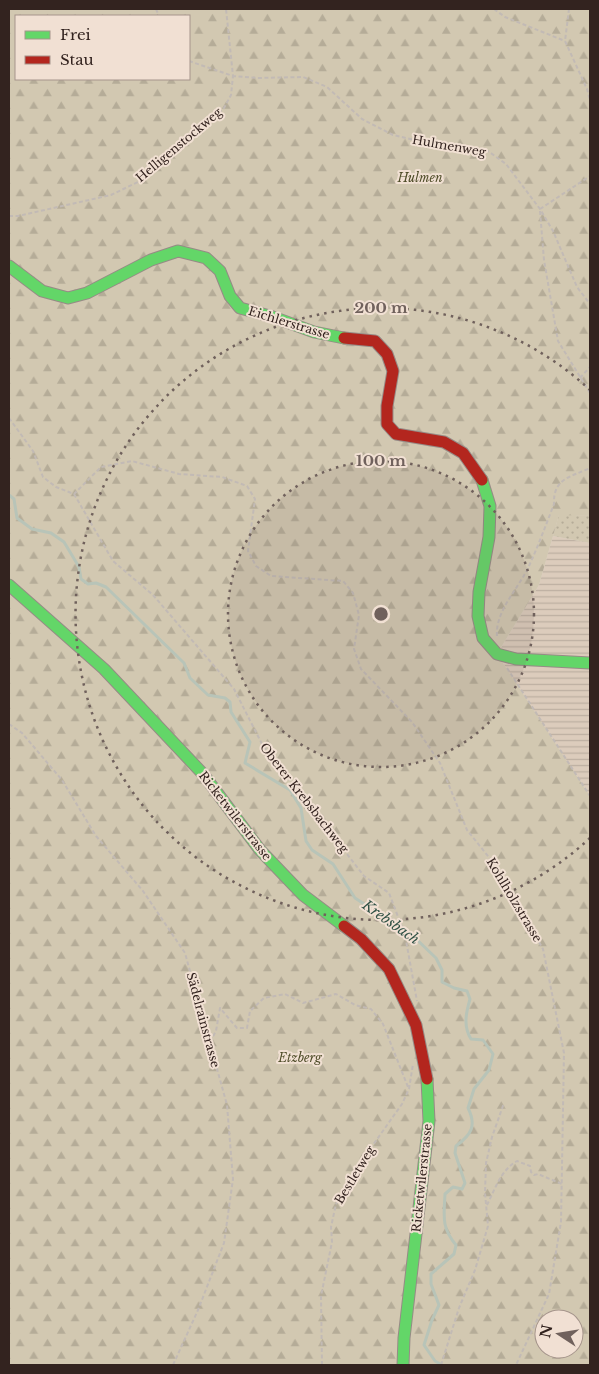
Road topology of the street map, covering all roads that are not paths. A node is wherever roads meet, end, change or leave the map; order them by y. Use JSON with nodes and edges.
{"nodes":[{"id":1,"x":9,"y":266,"type":"edge"},
{"id":2,"x":9,"y":585,"type":"edge"},
{"id":3,"x":590,"y":663,"type":"edge"},
{"id":4,"x":403,"y":1365,"type":"edge"}],
"edges":[{"from":1,"to":3,"type":"street","name":"Eichlerstrasse"},
{"from":2,"to":4,"type":"street","name":"Ricketwilerstrasse"}]}
